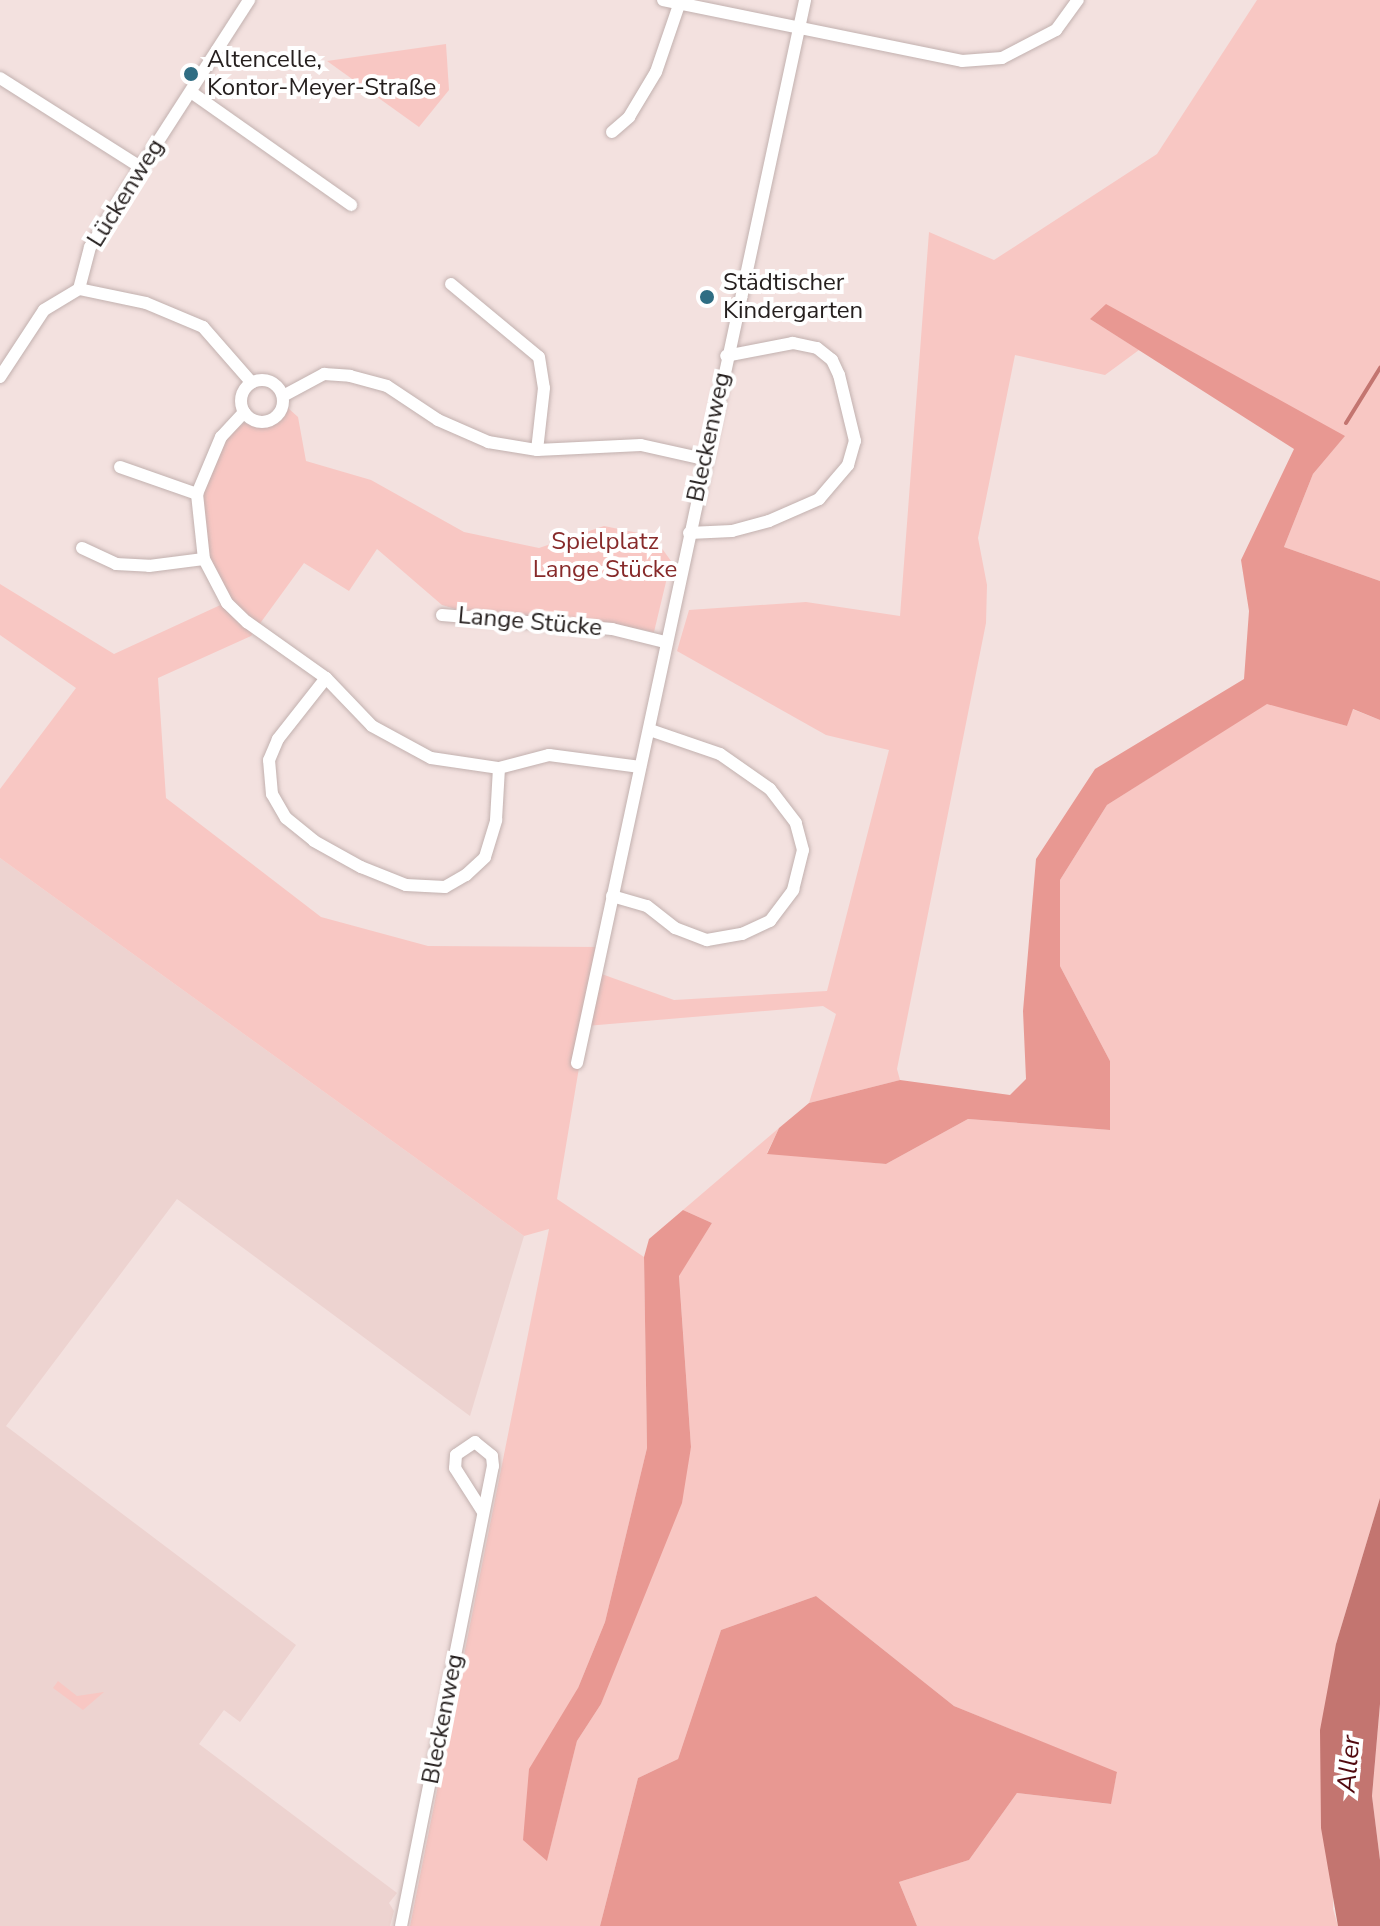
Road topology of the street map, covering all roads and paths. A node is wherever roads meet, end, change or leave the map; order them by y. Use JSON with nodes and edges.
{"nodes":[{"id":1,"x":249,"y":0,"type":"edge"},
{"id":2,"x":663,"y":0,"type":"edge"},
{"id":3,"x":805,"y":0,"type":"edge"},
{"id":4,"x":1078,"y":0,"type":"edge"},
{"id":5,"x":679,"y":5,"type":"junction"},
{"id":6,"x":800,"y":25,"type":"junction"},
{"id":7,"x":2,"y":82,"type":"edge"},
{"id":8,"x":191,"y":92,"type":"junction"},
{"id":9,"x":612,"y":132,"type":"dead end"},
{"id":10,"x":140,"y":167,"type":"junction"},
{"id":11,"x":351,"y":205,"type":"dead end"},
{"id":12,"x":451,"y":284,"type":"dead end"},
{"id":13,"x":79,"y":289,"type":"junction"},
{"id":14,"x":726,"y":356,"type":"junction"},
{"id":15,"x":0,"y":377,"type":"edge"},
{"id":16,"x":252,"y":383,"type":"junction"},
{"id":17,"x":283,"y":396,"type":"junction"},
{"id":18,"x":244,"y":412,"type":"junction"},
{"id":19,"x":537,"y":450,"type":"junction"},
{"id":20,"x":704,"y":459,"type":"junction"},
{"id":21,"x":120,"y":467,"type":"dead end"},
{"id":22,"x":197,"y":494,"type":"junction"},
{"id":23,"x":689,"y":533,"type":"junction"},
{"id":24,"x":82,"y":548,"type":"dead end"},
{"id":25,"x":204,"y":559,"type":"junction"},
{"id":26,"x":442,"y":615,"type":"dead end"},
{"id":27,"x":665,"y":642,"type":"junction"},
{"id":28,"x":326,"y":678,"type":"junction"},
{"id":29,"x":650,"y":730,"type":"junction"},
{"id":30,"x":640,"y":767,"type":"junction"},
{"id":31,"x":499,"y":768,"type":"junction"},
{"id":32,"x":612,"y":896,"type":"junction"},
{"id":33,"x":577,"y":1063,"type":"dead end"},
{"id":34,"x":483,"y":1512,"type":"junction"},
{"id":35,"x":401,"y":1926,"type":"edge"}],
"edges":[{"from":1,"to":8,"type":"street","name":"Lückenweg"},
{"from":2,"to":5,"type":"street"},
{"from":3,"to":6,"type":"street","name":"Bleckenweg"},
{"from":4,"to":6,"type":"street"},
{"from":5,"to":6,"type":"street"},
{"from":5,"to":9,"type":"street"},
{"from":6,"to":14,"type":"street","name":"Bleckenweg"},
{"from":7,"to":10,"type":"street"},
{"from":8,"to":10,"type":"street","name":"Lückenweg"},
{"from":8,"to":11,"type":"street"},
{"from":10,"to":13,"type":"street","name":"Lückenweg"},
{"from":12,"to":19,"type":"street"},
{"from":13,"to":15,"type":"street"},
{"from":13,"to":16,"type":"street"},
{"from":14,"to":20,"type":"street","name":"Bleckenweg"},
{"from":14,"to":23,"type":"street"},
{"from":16,"to":17,"type":"street"},
{"from":16,"to":18,"type":"street"},
{"from":17,"to":18,"type":"street"},
{"from":17,"to":19,"type":"street"},
{"from":18,"to":22,"type":"street"},
{"from":19,"to":20,"type":"street"},
{"from":20,"to":23,"type":"street","name":"Bleckenweg"},
{"from":21,"to":22,"type":"street"},
{"from":22,"to":25,"type":"street"},
{"from":23,"to":27,"type":"street","name":"Bleckenweg"},
{"from":24,"to":25,"type":"street"},
{"from":25,"to":28,"type":"street"},
{"from":26,"to":27,"type":"street","name":"Lange Stücke"},
{"from":27,"to":29,"type":"street","name":"Bleckenweg"},
{"from":28,"to":31,"type":"street"},
{"from":28,"to":31,"type":"street"},
{"from":29,"to":30,"type":"street","name":"Bleckenweg"},
{"from":29,"to":32,"type":"street"},
{"from":30,"to":31,"type":"street"},
{"from":30,"to":32,"type":"street","name":"Bleckenweg"},
{"from":32,"to":33,"type":"street","name":"Bleckenweg"},
{"from":34,"to":34,"type":"street","name":"Bleckenweg"},
{"from":34,"to":35,"type":"street","name":"Bleckenweg"}]}
